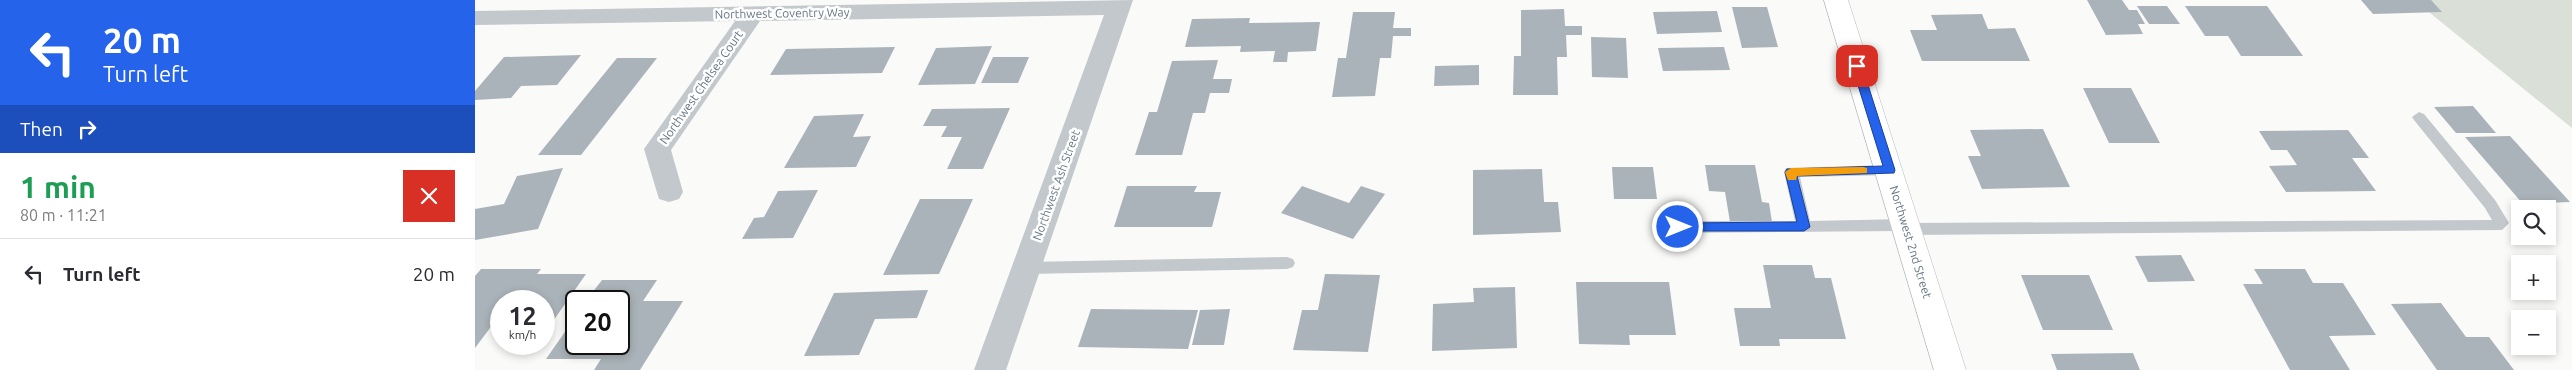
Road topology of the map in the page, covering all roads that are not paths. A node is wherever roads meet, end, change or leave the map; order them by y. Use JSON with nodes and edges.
{"nodes":[{"id":1,"x":1836,"y":0,"type":"edge"},
{"id":2,"x":1120,"y":3,"type":"edge"},
{"id":3,"x":753,"y":13,"type":"junction"},
{"id":4,"x":475,"y":18,"type":"edge"},
{"id":5,"x":2419,"y":117,"type":"dead end"},
{"id":6,"x":1890,"y":170,"type":"junction"},
{"id":7,"x":669,"y":192,"type":"dead end"},
{"id":8,"x":1678,"y":227,"type":"dead end"},
{"id":9,"x":1804,"y":227,"type":"junction"},
{"id":10,"x":1906,"y":227,"type":"junction"},
{"id":11,"x":1287,"y":263,"type":"dead end"},
{"id":12,"x":1026,"y":268,"type":"junction"},
{"id":13,"x":990,"y":370,"type":"edge"},
{"id":14,"x":1950,"y":370,"type":"edge"}],
"edges":[{"from":1,"to":6,"type":"main road","name":"Northwest 2nd Street"},
{"from":2,"to":3,"type":"street","name":"Northwest Coventry Way"},
{"from":2,"to":12,"type":"street","name":"Northwest Ash Street"},
{"from":3,"to":4,"type":"street","name":"Northwest Coventry Way"},
{"from":3,"to":7,"type":"street","name":"Northwest Chelsea Court"},
{"from":5,"to":10,"type":"lane"},
{"from":6,"to":9,"type":"lane"},
{"from":6,"to":10,"type":"main road","name":"Northwest 2nd Street"},
{"from":8,"to":9,"type":"lane"},
{"from":9,"to":10,"type":"lane"},
{"from":10,"to":14,"type":"main road","name":"Northwest 2nd Street"},
{"from":11,"to":12,"type":"lane"},
{"from":12,"to":13,"type":"street","name":"Northwest Ash Street"}]}
